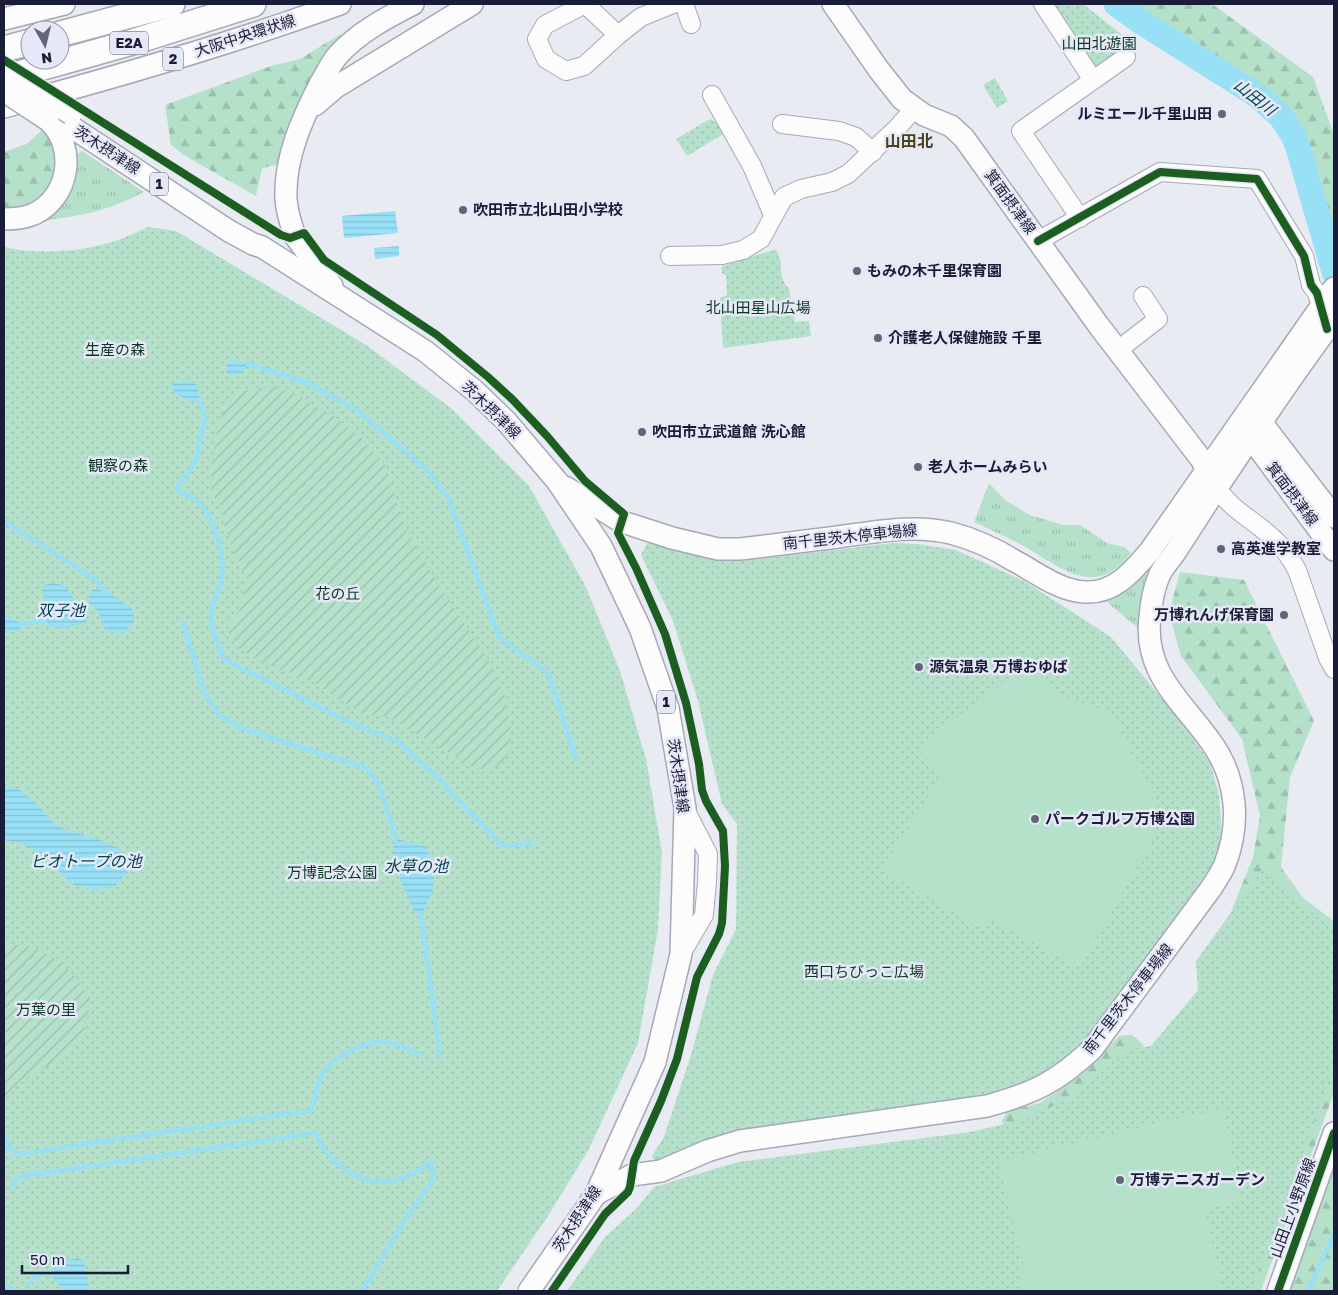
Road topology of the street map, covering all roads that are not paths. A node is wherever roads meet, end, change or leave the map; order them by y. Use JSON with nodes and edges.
{"nodes":[{"id":1,"x":64,"y":4,"type":"edge"},
{"id":2,"x":172,"y":4,"type":"edge"},
{"id":3,"x":253,"y":4,"type":"edge"},
{"id":4,"x":340,"y":4,"type":"edge"},
{"id":5,"x":413,"y":4,"type":"edge"},
{"id":6,"x":472,"y":4,"type":"edge"},
{"id":7,"x":585,"y":4,"type":"edge"},
{"id":8,"x":673,"y":4,"type":"edge"},
{"id":9,"x":684,"y":4,"type":"edge"},
{"id":10,"x":833,"y":4,"type":"edge"},
{"id":11,"x":1043,"y":4,"type":"edge"},
{"id":12,"x":4,"y":19,"type":"edge"},
{"id":13,"x":691,"y":24,"type":"dead end"},
{"id":14,"x":70,"y":31,"type":"edge"},
{"id":15,"x":618,"y":34,"type":"junction"},
{"id":16,"x":20,"y":45,"type":"edge"},
{"id":17,"x":4,"y":49,"type":"edge"},
{"id":18,"x":1126,"y":57,"type":"dead end"},
{"id":19,"x":4,"y":71,"type":"edge"},
{"id":20,"x":4,"y":78,"type":"edge"},
{"id":21,"x":1094,"y":80,"type":"junction"},
{"id":22,"x":4,"y":84,"type":"edge"},
{"id":23,"x":4,"y":91,"type":"edge"},
{"id":24,"x":712,"y":95,"type":"dead end"},
{"id":25,"x":4,"y":107,"type":"edge"},
{"id":26,"x":914,"y":109,"type":"junction"},
{"id":27,"x":303,"y":116,"type":"junction"},
{"id":28,"x":59,"y":117,"type":"junction"},
{"id":29,"x":782,"y":124,"type":"dead end"},
{"id":30,"x":873,"y":152,"type":"junction"},
{"id":31,"x":772,"y":215,"type":"junction"},
{"id":32,"x":1080,"y":218,"type":"junction"},
{"id":33,"x":4,"y":219,"type":"edge"},
{"id":34,"x":1038,"y":241,"type":"junction"},
{"id":35,"x":670,"y":256,"type":"dead end"},
{"id":36,"x":341,"y":296,"type":"junction"},
{"id":37,"x":1143,"y":296,"type":"dead end"},
{"id":38,"x":1329,"y":310,"type":"edge"},
{"id":39,"x":1118,"y":350,"type":"junction"},
{"id":40,"x":1252,"y":426,"type":"junction"},
{"id":41,"x":1207,"y":469,"type":"junction"},
{"id":42,"x":557,"y":482,"type":"junction"},
{"id":43,"x":1217,"y":488,"type":"junction"},
{"id":44,"x":1334,"y":518,"type":"edge"},
{"id":45,"x":1334,"y":550,"type":"edge"},
{"id":46,"x":1334,"y":669,"type":"edge"},
{"id":47,"x":1334,"y":1133,"type":"edge"},
{"id":48,"x":596,"y":1194,"type":"junction"},
{"id":49,"x":529,"y":1291,"type":"edge"},
{"id":50,"x":1278,"y":1291,"type":"edge"}],
"edges":[{"from":1,"to":12,"type":"main road"},
{"from":2,"to":14,"type":"highway","number":"E2A"},
{"from":3,"to":20,"type":"highway","number":"E2A"},
{"from":4,"to":25,"type":"main road","name":"大阪中央環状線","number":"2"},
{"from":5,"to":27,"type":"main road"},
{"from":6,"to":27,"type":"main road"},
{"from":7,"to":15,"type":"street"},
{"from":7,"to":15,"type":"street"},
{"from":8,"to":15,"type":"street"},
{"from":9,"to":13,"type":"street"},
{"from":10,"to":26,"type":"main road","name":"箕面摂津線"},
{"from":11,"to":21,"type":"street"},
{"from":16,"to":17,"type":"highway"},
{"from":18,"to":21,"type":"street"},
{"from":19,"to":28,"type":"main road","name":"茨木摂津線","number":"1","bridge":true},
{"from":21,"to":32,"type":"street"},
{"from":22,"to":28,"type":"main road","name":"茨木摂津線","number":"1"},
{"from":23,"to":28,"type":"main road","bridge":true},
{"from":24,"to":31,"type":"street"},
{"from":26,"to":30,"type":"street"},
{"from":26,"to":34,"type":"main road","name":"箕面摂津線"},
{"from":27,"to":36,"type":"main road"},
{"from":28,"to":33,"type":"main road"},
{"from":28,"to":36,"type":"main road","name":"茨木摂津線","number":"1"},
{"from":29,"to":30,"type":"street"},
{"from":30,"to":31,"type":"street"},
{"from":31,"to":35,"type":"street"},
{"from":32,"to":34,"type":"street"},
{"from":32,"to":38,"type":"street"},
{"from":34,"to":39,"type":"main road","name":"箕面摂津線"},
{"from":36,"to":42,"type":"main road","name":"茨木摂津線","number":"1"},
{"from":37,"to":39,"type":"street"},
{"from":38,"to":40,"type":"main road"},
{"from":39,"to":41,"type":"main road","name":"箕面摂津線"},
{"from":40,"to":41,"type":"main road"},
{"from":40,"to":43,"type":"main road"},
{"from":40,"to":44,"type":"main road","name":"箕面摂津線"},
{"from":40,"to":45,"type":"main road","name":"箕面摂津線"},
{"from":41,"to":42,"type":"main road","name":"南千里茨木停車場線"},
{"from":41,"to":43,"type":"main road","name":"箕面摂津線"},
{"from":42,"to":48,"type":"main road","name":"茨木摂津線","number":"1"},
{"from":43,"to":46,"type":"street"},
{"from":43,"to":48,"type":"main road","name":"南千里茨木停車場線"},
{"from":47,"to":50,"type":"main road","name":"山田上小野原線"},
{"from":48,"to":49,"type":"main road","name":"茨木摂津線","number":"1"}]}
